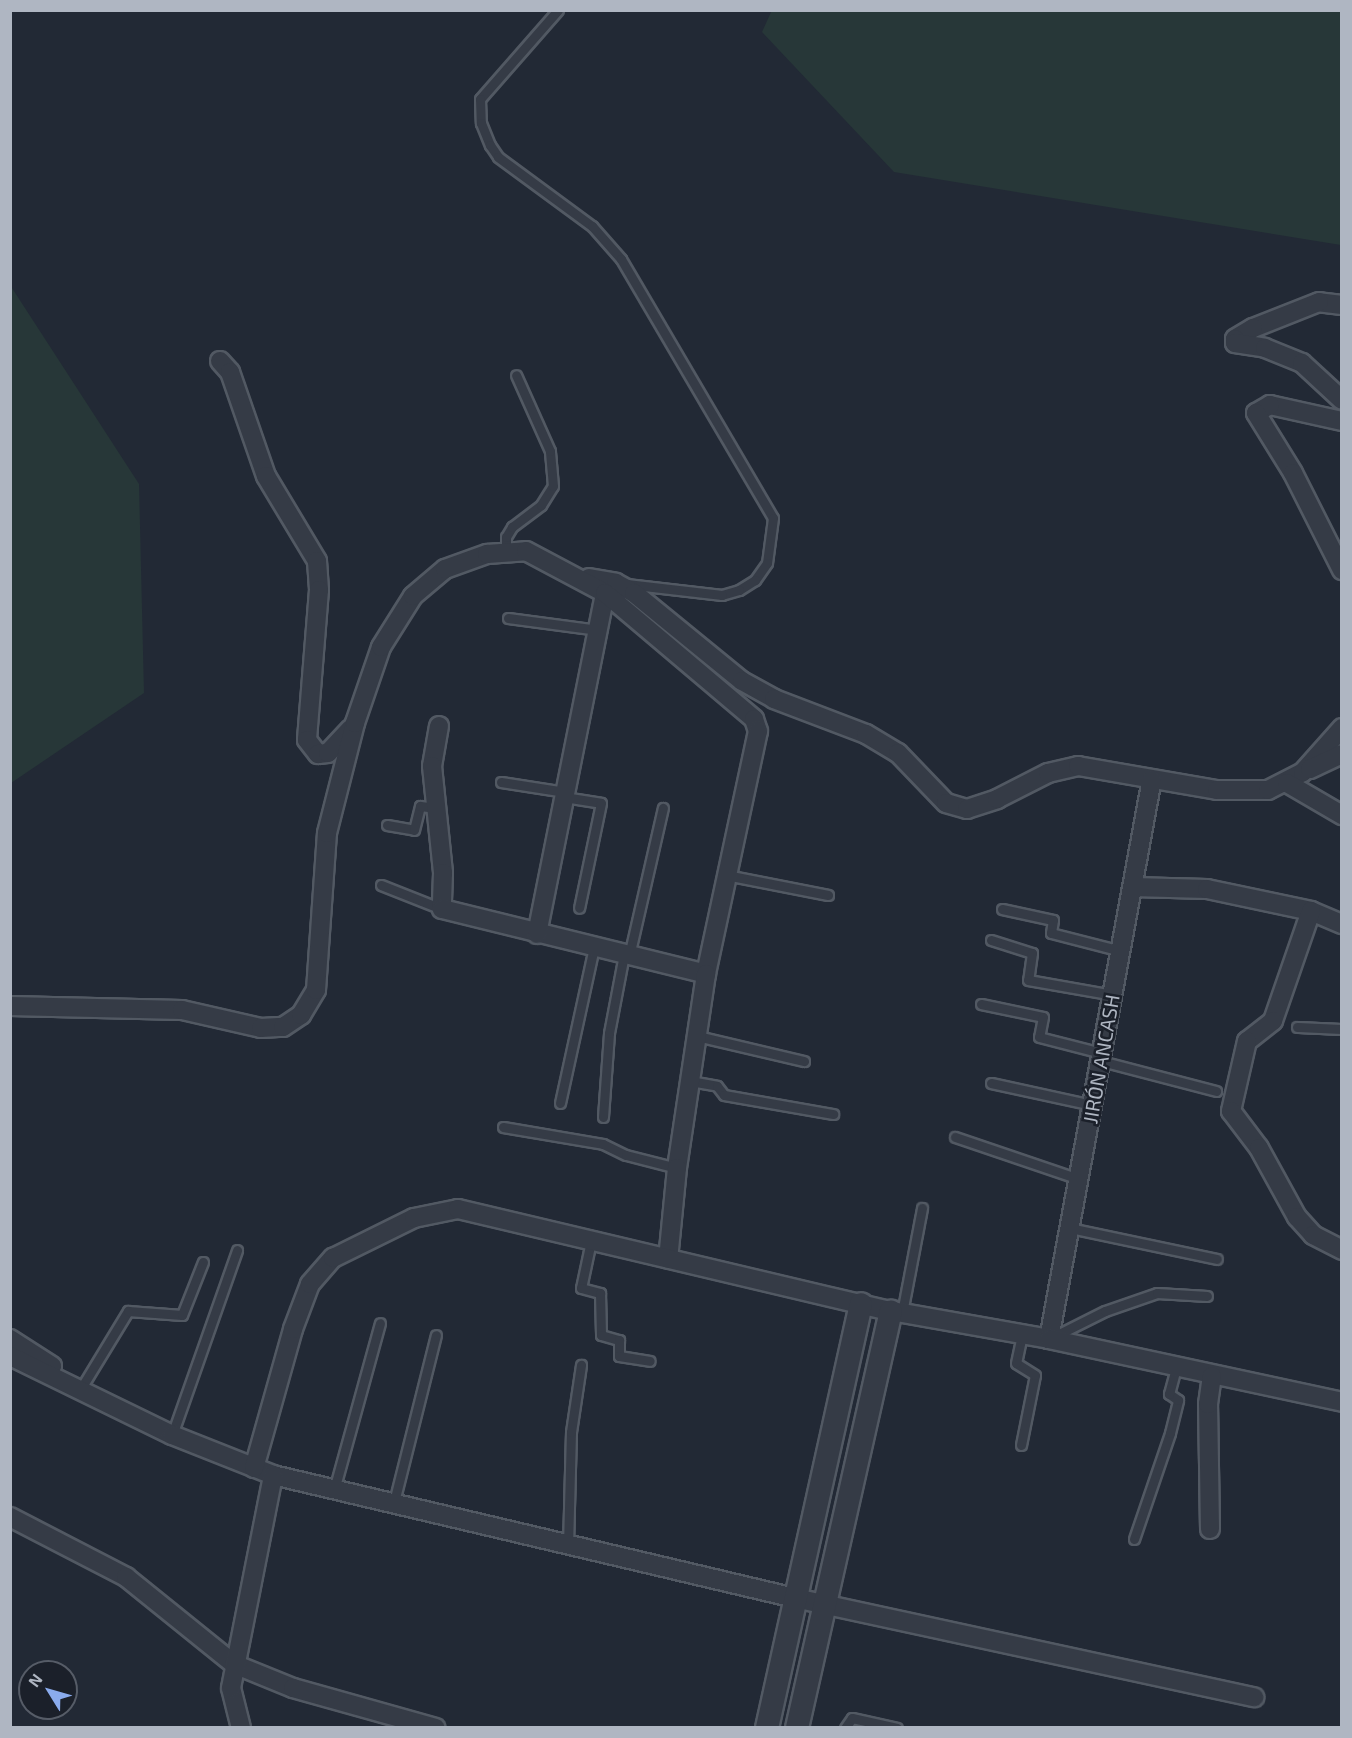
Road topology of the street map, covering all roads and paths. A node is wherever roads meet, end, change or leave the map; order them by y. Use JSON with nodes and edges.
{"nodes":[{"id":1,"x":558,"y":10,"type":"edge"},
{"id":2,"x":1341,"y":306,"type":"edge"},
{"id":3,"x":220,"y":361,"type":"dead end"},
{"id":4,"x":516,"y":375,"type":"dead end"},
{"id":5,"x":1341,"y":400,"type":"edge"},
{"id":6,"x":1341,"y":421,"type":"edge"},
{"id":7,"x":506,"y":553,"type":"junction"},
{"id":8,"x":1341,"y":570,"type":"edge"},
{"id":9,"x":610,"y":588,"type":"junction"},
{"id":10,"x":508,"y":618,"type":"dead end"},
{"id":11,"x":598,"y":630,"type":"junction"},
{"id":12,"x":355,"y":723,"type":"junction"},
{"id":13,"x":440,"y":726,"type":"dead end"},
{"id":14,"x":1341,"y":728,"type":"edge"},
{"id":15,"x":1341,"y":754,"type":"edge"},
{"id":16,"x":1303,"y":772,"type":"junction"},
{"id":17,"x":1152,"y":778,"type":"junction"},
{"id":18,"x":501,"y":782,"type":"dead end"},
{"id":19,"x":1287,"y":783,"type":"junction"},
{"id":20,"x":565,"y":795,"type":"junction"},
{"id":21,"x":437,"y":808,"type":"junction"},
{"id":22,"x":663,"y":808,"type":"dead end"},
{"id":23,"x":1339,"y":812,"type":"edge"},
{"id":24,"x":387,"y":825,"type":"dead end"},
{"id":25,"x":726,"y":875,"type":"junction"},
{"id":26,"x":381,"y":885,"type":"dead end"},
{"id":27,"x":1132,"y":887,"type":"junction"},
{"id":28,"x":828,"y":895,"type":"dead end"},
{"id":29,"x":579,"y":908,"type":"dead end"},
{"id":30,"x":442,"y":909,"type":"junction"},
{"id":31,"x":1002,"y":909,"type":"dead end"},
{"id":32,"x":1311,"y":911,"type":"junction"},
{"id":33,"x":1341,"y":924,"type":"edge"},
{"id":34,"x":537,"y":933,"type":"junction"},
{"id":35,"x":992,"y":940,"type":"dead end"},
{"id":36,"x":594,"y":947,"type":"junction"},
{"id":37,"x":1121,"y":951,"type":"junction"},
{"id":38,"x":626,"y":955,"type":"junction"},
{"id":39,"x":706,"y":974,"type":"junction"},
{"id":40,"x":1113,"y":995,"type":"junction"},
{"id":41,"x":981,"y":1004,"type":"dead end"},
{"id":42,"x":10,"y":1006,"type":"edge"},
{"id":43,"x":1297,"y":1027,"type":"dead end"},
{"id":44,"x":1341,"y":1029,"type":"edge"},
{"id":45,"x":697,"y":1036,"type":"junction"},
{"id":46,"x":1101,"y":1057,"type":"junction"},
{"id":47,"x":804,"y":1061,"type":"dead end"},
{"id":48,"x":690,"y":1081,"type":"junction"},
{"id":49,"x":991,"y":1083,"type":"dead end"},
{"id":50,"x":1216,"y":1091,"type":"dead end"},
{"id":51,"x":560,"y":1102,"type":"dead end"},
{"id":52,"x":1092,"y":1105,"type":"junction"},
{"id":53,"x":833,"y":1114,"type":"dead end"},
{"id":54,"x":603,"y":1117,"type":"dead end"},
{"id":55,"x":502,"y":1127,"type":"dead end"},
{"id":56,"x":955,"y":1137,"type":"dead end"},
{"id":57,"x":677,"y":1168,"type":"junction"},
{"id":58,"x":1079,"y":1179,"type":"junction"},
{"id":59,"x":922,"y":1208,"type":"dead end"},
{"id":60,"x":1070,"y":1228,"type":"junction"},
{"id":61,"x":591,"y":1241,"type":"junction"},
{"id":62,"x":237,"y":1250,"type":"dead end"},
{"id":63,"x":1341,"y":1250,"type":"edge"},
{"id":64,"x":1217,"y":1258,"type":"dead end"},
{"id":65,"x":668,"y":1259,"type":"junction"},
{"id":66,"x":202,"y":1262,"type":"dead end"},
{"id":67,"x":1207,"y":1296,"type":"dead end"},
{"id":68,"x":861,"y":1304,"type":"junction"},
{"id":69,"x":897,"y":1312,"type":"junction"},
{"id":70,"x":380,"y":1323,"type":"dead end"},
{"id":71,"x":436,"y":1335,"type":"dead end"},
{"id":72,"x":1022,"y":1335,"type":"junction"},
{"id":73,"x":10,"y":1339,"type":"edge"},
{"id":74,"x":1049,"y":1339,"type":"junction"},
{"id":75,"x":10,"y":1356,"type":"edge"},
{"id":76,"x":650,"y":1361,"type":"dead end"},
{"id":77,"x":581,"y":1365,"type":"dead end"},
{"id":78,"x":1176,"y":1368,"type":"junction"},
{"id":79,"x":1212,"y":1376,"type":"junction"},
{"id":80,"x":83,"y":1386,"type":"junction"},
{"id":81,"x":1340,"y":1398,"type":"edge"},
{"id":82,"x":132,"y":1416,"type":"junction"},
{"id":83,"x":172,"y":1435,"type":"junction"},
{"id":84,"x":1021,"y":1444,"type":"dead end"},
{"id":85,"x":254,"y":1468,"type":"junction"},
{"id":86,"x":273,"y":1475,"type":"junction"},
{"id":87,"x":334,"y":1490,"type":"junction"},
{"id":88,"x":394,"y":1502,"type":"junction"},
{"id":89,"x":10,"y":1518,"type":"edge"},
{"id":90,"x":1210,"y":1528,"type":"dead end"},
{"id":91,"x":1134,"y":1539,"type":"dead end"},
{"id":92,"x":568,"y":1546,"type":"junction"},
{"id":93,"x":795,"y":1598,"type":"junction"},
{"id":94,"x":824,"y":1605,"type":"junction"},
{"id":95,"x":234,"y":1664,"type":"junction"},
{"id":96,"x":1254,"y":1697,"type":"dead end"},
{"id":97,"x":800,"y":1727,"type":"edge"},
{"id":98,"x":241,"y":1728,"type":"edge"},
{"id":99,"x":436,"y":1728,"type":"edge"},
{"id":100,"x":767,"y":1728,"type":"edge"},
{"id":101,"x":845,"y":1728,"type":"edge"},
{"id":102,"x":897,"y":1728,"type":"edge"}],
"edges":[{"from":1,"to":9,"type":"lane"},
{"from":2,"to":5,"type":"street"},
{"from":3,"to":12,"type":"street"},
{"from":4,"to":7,"type":"lane"},
{"from":6,"to":8,"type":"street"},
{"from":7,"to":9,"type":"street"},
{"from":7,"to":12,"type":"street"},
{"from":9,"to":11,"type":"street"},
{"from":9,"to":17,"type":"street"},
{"from":9,"to":25,"type":"street"},
{"from":10,"to":11,"type":"lane"},
{"from":11,"to":20,"type":"street"},
{"from":12,"to":42,"type":"street"},
{"from":13,"to":21,"type":"street"},
{"from":14,"to":16,"type":"street"},
{"from":15,"to":16,"type":"street"},
{"from":16,"to":19,"type":"street"},
{"from":17,"to":19,"type":"street"},
{"from":17,"to":27,"type":"street","name":"JIRÓN ANCASH"},
{"from":18,"to":20,"type":"lane"},
{"from":19,"to":23,"type":"street"},
{"from":20,"to":29,"type":"lane"},
{"from":20,"to":34,"type":"street"},
{"from":21,"to":24,"type":"lane"},
{"from":21,"to":30,"type":"street"},
{"from":22,"to":38,"type":"lane"},
{"from":25,"to":28,"type":"lane"},
{"from":25,"to":39,"type":"street"},
{"from":26,"to":30,"type":"lane"},
{"from":27,"to":32,"type":"street"},
{"from":27,"to":37,"type":"street","name":"JIRÓN ANCASH"},
{"from":30,"to":34,"type":"street"},
{"from":31,"to":37,"type":"lane"},
{"from":32,"to":33,"type":"street"},
{"from":32,"to":63,"type":"street"},
{"from":34,"to":36,"type":"street"},
{"from":35,"to":40,"type":"lane"},
{"from":36,"to":38,"type":"street"},
{"from":36,"to":51,"type":"lane"},
{"from":37,"to":40,"type":"street","name":"JIRÓN ANCASH"},
{"from":38,"to":39,"type":"street"},
{"from":38,"to":54,"type":"lane"},
{"from":39,"to":45,"type":"street"},
{"from":40,"to":46,"type":"street","name":"JIRÓN ANCASH"},
{"from":41,"to":46,"type":"lane"},
{"from":43,"to":44,"type":"lane"},
{"from":45,"to":47,"type":"lane"},
{"from":45,"to":48,"type":"street"},
{"from":46,"to":50,"type":"lane"},
{"from":46,"to":52,"type":"street","name":"JIRÓN ANCASH"},
{"from":48,"to":53,"type":"lane"},
{"from":48,"to":57,"type":"street"},
{"from":49,"to":52,"type":"lane"},
{"from":52,"to":58,"type":"street","name":"JIRÓN ANCASH"},
{"from":55,"to":57,"type":"lane"},
{"from":56,"to":58,"type":"lane"},
{"from":57,"to":65,"type":"street"},
{"from":58,"to":60,"type":"street","name":"JIRÓN ANCASH"},
{"from":59,"to":69,"type":"lane"},
{"from":60,"to":64,"type":"lane"},
{"from":60,"to":74,"type":"street","name":"JIRÓN ANCASH"},
{"from":61,"to":65,"type":"street"},
{"from":61,"to":76,"type":"lane"},
{"from":61,"to":85,"type":"street"},
{"from":62,"to":83,"type":"lane"},
{"from":65,"to":68,"type":"street"},
{"from":66,"to":80,"type":"lane"},
{"from":67,"to":74,"type":"lane"},
{"from":68,"to":69,"type":"street"},
{"from":68,"to":93,"type":"street"},
{"from":69,"to":72,"type":"street"},
{"from":69,"to":94,"type":"street"},
{"from":70,"to":87,"type":"lane"},
{"from":71,"to":88,"type":"lane"},
{"from":72,"to":74,"type":"street"},
{"from":72,"to":84,"type":"lane"},
{"from":73,"to":80,"type":"street"},
{"from":74,"to":78,"type":"street"},
{"from":75,"to":82,"type":"street"},
{"from":77,"to":92,"type":"lane"},
{"from":78,"to":79,"type":"street"},
{"from":78,"to":91,"type":"lane"},
{"from":79,"to":81,"type":"street"},
{"from":79,"to":90,"type":"street"},
{"from":80,"to":82,"type":"street"},
{"from":82,"to":83,"type":"street"},
{"from":83,"to":85,"type":"street"},
{"from":85,"to":86,"type":"street"},
{"from":86,"to":87,"type":"street"},
{"from":86,"to":95,"type":"street"},
{"from":87,"to":88,"type":"street"},
{"from":88,"to":92,"type":"street"},
{"from":89,"to":95,"type":"street"},
{"from":92,"to":93,"type":"street"},
{"from":93,"to":94,"type":"street"},
{"from":93,"to":100,"type":"street"},
{"from":94,"to":96,"type":"street"},
{"from":94,"to":97,"type":"street"},
{"from":95,"to":98,"type":"street"},
{"from":95,"to":99,"type":"street"},
{"from":101,"to":102,"type":"lane"}]}
